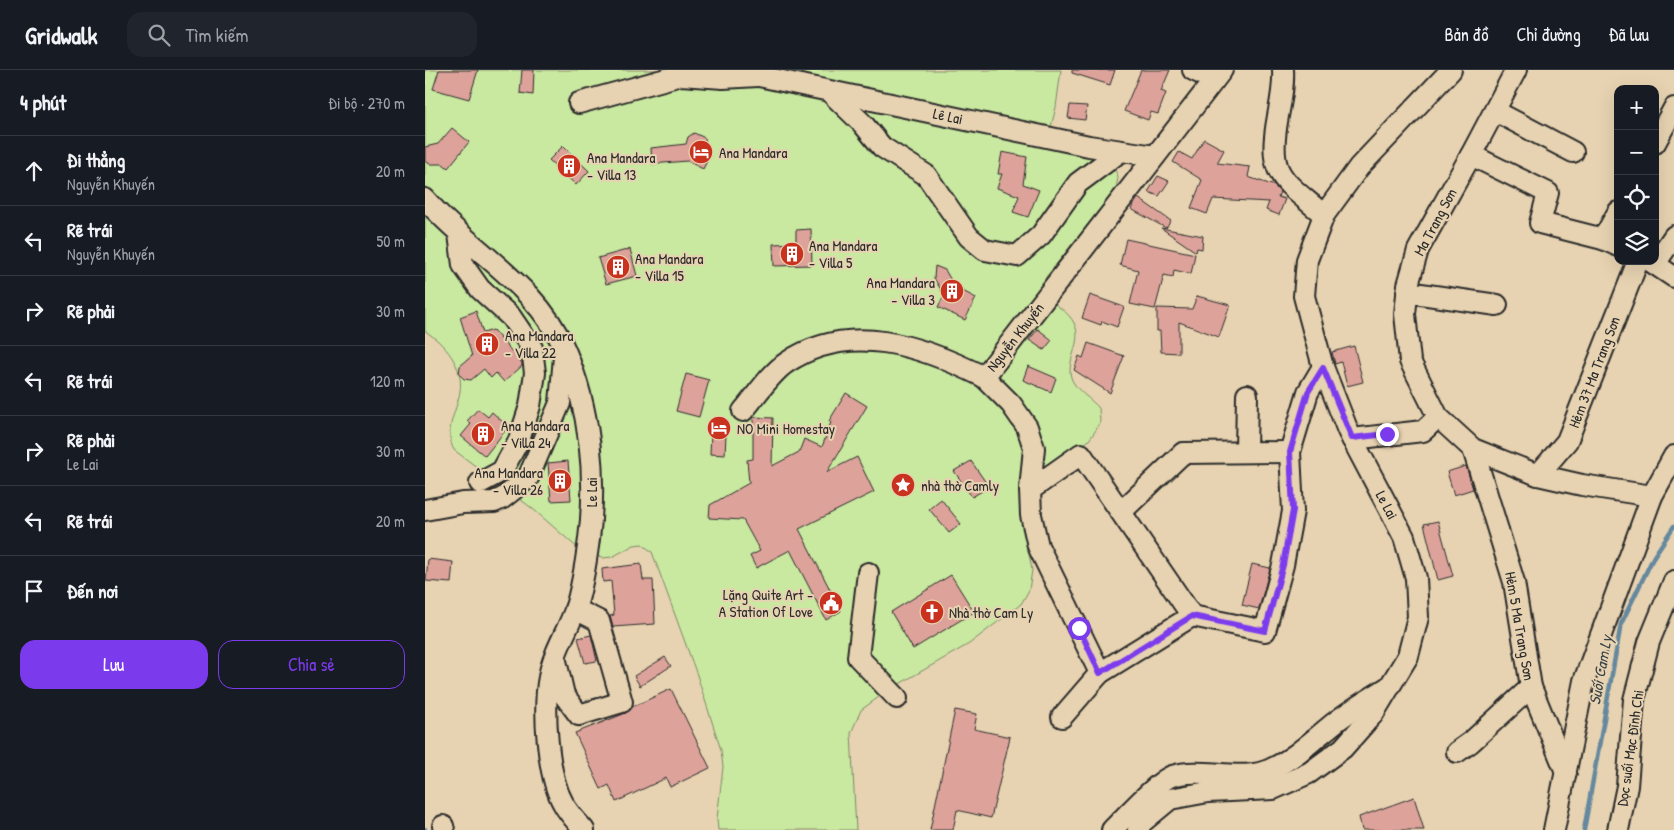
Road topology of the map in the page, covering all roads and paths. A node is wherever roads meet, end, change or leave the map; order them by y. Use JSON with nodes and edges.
{"nodes":[{"id":1,"x":1193,"y":70,"type":"edge"},
{"id":2,"x":1283,"y":70,"type":"edge"},
{"id":3,"x":1451,"y":70,"type":"edge"},
{"id":4,"x":1515,"y":70,"type":"edge"},
{"id":5,"x":751,"y":73,"type":"edge"},
{"id":6,"x":1218,"y":75,"type":"edge"},
{"id":7,"x":830,"y":92,"type":"junction"},
{"id":8,"x":579,"y":103,"type":"dead end"},
{"id":9,"x":1674,"y":108,"type":"edge"},
{"id":10,"x":1495,"y":110,"type":"junction"},
{"id":11,"x":1659,"y":136,"type":"edge"},
{"id":12,"x":1121,"y":151,"type":"junction"},
{"id":13,"x":1573,"y":152,"type":"dead end"},
{"id":14,"x":1471,"y":155,"type":"junction"},
{"id":15,"x":1155,"y":156,"type":"junction"},
{"id":16,"x":425,"y":199,"type":"edge"},
{"id":17,"x":1324,"y":215,"type":"junction"},
{"id":18,"x":1616,"y":220,"type":"edge"},
{"id":19,"x":459,"y":234,"type":"junction"},
{"id":20,"x":1674,"y":236,"type":"edge"},
{"id":21,"x":1611,"y":243,"type":"edge"},
{"id":22,"x":1659,"y":250,"type":"edge"},
{"id":23,"x":1646,"y":265,"type":"edge"},
{"id":24,"x":1652,"y":265,"type":"edge"},
{"id":25,"x":1674,"y":277,"type":"edge"},
{"id":26,"x":1407,"y":292,"type":"junction"},
{"id":27,"x":1497,"y":305,"type":"dead end"},
{"id":28,"x":565,"y":349,"type":"junction"},
{"id":29,"x":1323,"y":368,"type":"junction"},
{"id":30,"x":984,"y":377,"type":"junction"},
{"id":31,"x":1247,"y":396,"type":"dead end"},
{"id":32,"x":743,"y":411,"type":"dead end"},
{"id":33,"x":1438,"y":417,"type":"junction"},
{"id":34,"x":1352,"y":438,"type":"junction"},
{"id":35,"x":1473,"y":449,"type":"junction"},
{"id":36,"x":1246,"y":452,"type":"junction"},
{"id":37,"x":1290,"y":452,"type":"junction"},
{"id":38,"x":1674,"y":456,"type":"edge"},
{"id":39,"x":1538,"y":475,"type":"junction"},
{"id":40,"x":480,"y":483,"type":"dead end"},
{"id":41,"x":1029,"y":490,"type":"junction"},
{"id":42,"x":1652,"y":496,"type":"junction"},
{"id":43,"x":425,"y":510,"type":"edge"},
{"id":44,"x":1122,"y":511,"type":"junction"},
{"id":45,"x":868,"y":573,"type":"dead end"},
{"id":46,"x":1674,"y":581,"type":"edge"},
{"id":47,"x":575,"y":609,"type":"junction"},
{"id":48,"x":1192,"y":616,"type":"junction"},
{"id":49,"x":555,"y":657,"type":"junction"},
{"id":50,"x":1100,"y":673,"type":"junction"},
{"id":51,"x":1393,"y":684,"type":"junction"},
{"id":52,"x":1531,"y":687,"type":"junction"},
{"id":53,"x":897,"y":698,"type":"dead end"},
{"id":54,"x":1062,"y":717,"type":"dead end"},
{"id":55,"x":1457,"y":752,"type":"dead end"},
{"id":56,"x":1566,"y":772,"type":"junction"},
{"id":57,"x":584,"y":830,"type":"edge"},
{"id":58,"x":1113,"y":830,"type":"edge"},
{"id":59,"x":1137,"y":830,"type":"edge"},
{"id":60,"x":1554,"y":830,"type":"edge"},
{"id":61,"x":1618,"y":830,"type":"edge"}],
"edges":[{"from":1,"to":6,"type":"street"},
{"from":2,"to":17,"type":"street"},
{"from":3,"to":17,"type":"street","name":"Le Lai"},
{"from":4,"to":10,"type":"street","name":"Ma Trang Sơn"},
{"from":5,"to":7,"type":"street","name":"Lê Lai"},
{"from":5,"to":8,"type":"street","name":"Lê Lai"},
{"from":6,"to":15,"type":"street","name":"Nguyễn Khuyến"},
{"from":7,"to":12,"type":"street","name":"Lê Lai"},
{"from":7,"to":12,"type":"street"},
{"from":9,"to":11,"type":"street"},
{"from":10,"to":13,"type":"street"},
{"from":10,"to":14,"type":"street","name":"Ma Trang Sơn"},
{"from":12,"to":15,"type":"street","name":"Lê Lai"},
{"from":14,"to":21,"type":"street"},
{"from":14,"to":26,"type":"street","name":"Ma Trang Sơn"},
{"from":15,"to":30,"type":"street","name":"Nguyễn Khuyến"},
{"from":16,"to":19,"type":"street","name":"Le Lai"},
{"from":17,"to":29,"type":"street","name":"Le Lai"},
{"from":18,"to":21,"type":"street"},
{"from":19,"to":28,"type":"street","name":"Le Lai"},
{"from":19,"to":40,"type":"street"},
{"from":20,"to":22,"type":"street","name":"Hẻm 37 Ma Trang Sơn"},
{"from":23,"to":39,"type":"street","name":"Hẻm 37 Ma Trang Sơn"},
{"from":24,"to":25,"type":"street"},
{"from":26,"to":27,"type":"street"},
{"from":26,"to":33,"type":"street","name":"Ma Trang Sơn"},
{"from":28,"to":43,"type":"street"},
{"from":28,"to":47,"type":"street","name":"Le Lai"},
{"from":29,"to":34,"type":"street","name":"Le Lai"},
{"from":29,"to":37,"type":"street"},
{"from":30,"to":32,"type":"street"},
{"from":30,"to":41,"type":"street","name":"Nguyễn Khuyến"},
{"from":31,"to":36,"type":"street"},
{"from":33,"to":34,"type":"street"},
{"from":33,"to":35,"type":"street","name":"Ma Trang Sơn"},
{"from":34,"to":51,"type":"street","name":"Le Lai"},
{"from":35,"to":39,"type":"street","name":"Ma Trang Sơn"},
{"from":35,"to":52,"type":"street","name":"Hẻm 5 Ma Trang Sơn"},
{"from":36,"to":37,"type":"street"},
{"from":36,"to":44,"type":"street"},
{"from":37,"to":48,"type":"street"},
{"from":38,"to":42,"type":"street"},
{"from":39,"to":42,"type":"street","name":"Ma Trang Sơn"},
{"from":41,"to":44,"type":"street"},
{"from":41,"to":50,"type":"street","name":"Nguyễn Khuyến"},
{"from":42,"to":56,"type":"street"},
{"from":44,"to":48,"type":"street"},
{"from":45,"to":53,"type":"street"},
{"from":46,"to":61,"type":"street","name":"Dọc suối Mạc Đĩnh Chi"},
{"from":47,"to":49,"type":"street","name":"Le Lai"},
{"from":47,"to":49,"type":"street"},
{"from":48,"to":50,"type":"street"},
{"from":49,"to":57,"type":"street","name":"Le Lai"},
{"from":50,"to":54,"type":"street"},
{"from":51,"to":58,"type":"street"},
{"from":51,"to":59,"type":"street","name":"Le Lai"},
{"from":52,"to":55,"type":"street"},
{"from":52,"to":56,"type":"street","name":"Hẻm 5 Ma Trang Sơn"},
{"from":56,"to":60,"type":"street"}]}
